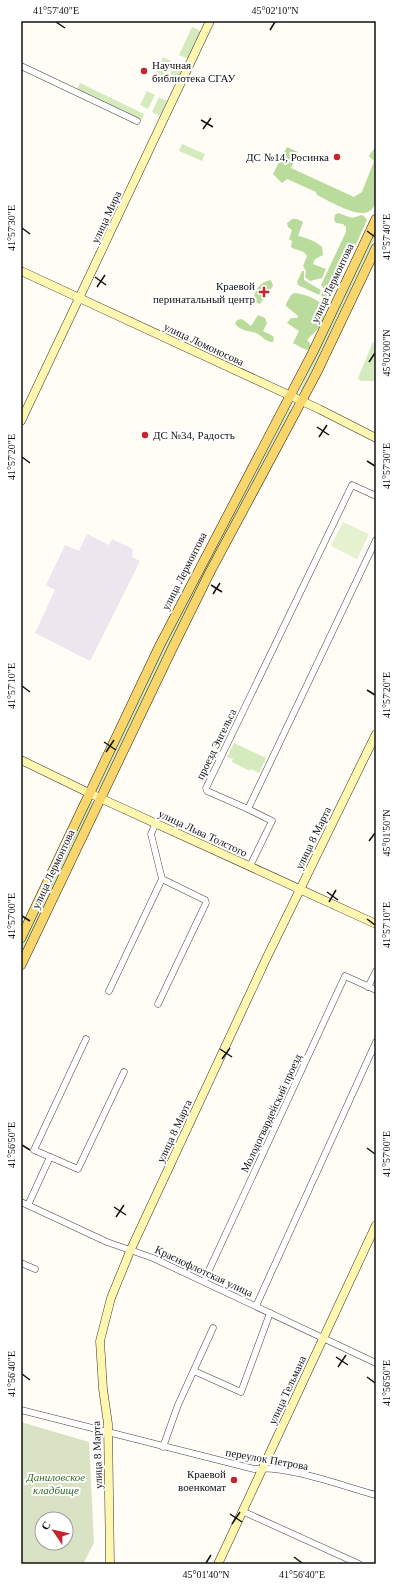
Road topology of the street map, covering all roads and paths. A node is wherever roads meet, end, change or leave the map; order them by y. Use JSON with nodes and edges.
{"nodes":[{"id":1,"x":210,"y":21,"type":"edge"},
{"id":2,"x":21,"y":66,"type":"edge"},
{"id":3,"x":137,"y":121,"type":"dead end"},
{"id":4,"x":376,"y":219,"type":"edge"},
{"id":5,"x":376,"y":248,"type":"edge"},
{"id":6,"x":21,"y":271,"type":"edge"},
{"id":7,"x":79,"y":298,"type":"junction"},
{"id":8,"x":290,"y":396,"type":"junction"},
{"id":9,"x":301,"y":401,"type":"junction"},
{"id":10,"x":21,"y":421,"type":"edge"},
{"id":11,"x":376,"y":438,"type":"edge"},
{"id":12,"x":376,"y":496,"type":"edge"},
{"id":13,"x":376,"y":540,"type":"edge"},
{"id":14,"x":376,"y":734,"type":"edge"},
{"id":15,"x":21,"y":760,"type":"edge"},
{"id":16,"x":89,"y":793,"type":"junction"},
{"id":17,"x":100,"y":798,"type":"junction"},
{"id":18,"x":248,"y":809,"type":"junction"},
{"id":19,"x":156,"y":823,"type":"junction"},
{"id":20,"x":250,"y":866,"type":"junction"},
{"id":21,"x":162,"y":879,"type":"junction"},
{"id":22,"x":300,"y":889,"type":"junction"},
{"id":23,"x":376,"y":924,"type":"edge"},
{"id":24,"x":21,"y":938,"type":"edge"},
{"id":25,"x":21,"y":965,"type":"edge"},
{"id":26,"x":376,"y":971,"type":"edge"},
{"id":27,"x":368,"y":987,"type":"junction"},
{"id":28,"x":109,"y":990,"type":"dead end"},
{"id":29,"x":376,"y":990,"type":"edge"},
{"id":30,"x":158,"y":1004,"type":"dead end"},
{"id":31,"x":86,"y":1039,"type":"dead end"},
{"id":32,"x":376,"y":1042,"type":"edge"},
{"id":33,"x":124,"y":1072,"type":"dead end"},
{"id":34,"x":50,"y":1157,"type":"junction"},
{"id":35,"x":21,"y":1202,"type":"edge"},
{"id":36,"x":28,"y":1205,"type":"junction"},
{"id":37,"x":376,"y":1225,"type":"edge"},
{"id":38,"x":131,"y":1249,"type":"junction"},
{"id":39,"x":21,"y":1263,"type":"edge"},
{"id":40,"x":35,"y":1269,"type":"dead end"},
{"id":41,"x":204,"y":1281,"type":"junction"},
{"id":42,"x":256,"y":1306,"type":"junction"},
{"id":43,"x":270,"y":1313,"type":"junction"},
{"id":44,"x":213,"y":1328,"type":"dead end"},
{"id":45,"x":323,"y":1338,"type":"junction"},
{"id":46,"x":376,"y":1363,"type":"edge"},
{"id":47,"x":194,"y":1370,"type":"junction"},
{"id":48,"x":21,"y":1410,"type":"edge"},
{"id":49,"x":108,"y":1432,"type":"junction"},
{"id":50,"x":163,"y":1447,"type":"junction"},
{"id":51,"x":263,"y":1468,"type":"junction"},
{"id":52,"x":376,"y":1495,"type":"edge"},
{"id":53,"x":242,"y":1511,"type":"junction"},
{"id":54,"x":110,"y":1564,"type":"edge"},
{"id":55,"x":218,"y":1564,"type":"edge"},
{"id":56,"x":359,"y":1564,"type":"edge"}],
"edges":[{"from":1,"to":7,"type":"street","name":"улица Мира"},
{"from":2,"to":3,"type":"street"},
{"from":4,"to":8,"type":"main road","name":"улица Лермонтова"},
{"from":5,"to":9,"type":"main road","name":"улица Лермонтова"},
{"from":6,"to":7,"type":"street","name":"улица Ломоносова"},
{"from":7,"to":8,"type":"street","name":"улица Ломоносова"},
{"from":7,"to":10,"type":"street","name":"улица Мира"},
{"from":8,"to":9,"type":"street","name":"улица Ломоносова"},
{"from":8,"to":16,"type":"main road","name":"улица Лермонтова"},
{"from":9,"to":11,"type":"street","name":"улица Ломоносова"},
{"from":9,"to":17,"type":"main road","name":"улица Лермонтова"},
{"from":12,"to":18,"type":"street","name":"проезд Энгельса"},
{"from":13,"to":18,"type":"street"},
{"from":14,"to":22,"type":"street","name":"улица 8 Марта"},
{"from":15,"to":16,"type":"street","name":"улица Льва Толстого"},
{"from":16,"to":17,"type":"street","name":"улица Льва Толстого"},
{"from":16,"to":24,"type":"main road","name":"улица Лермонтова"},
{"from":17,"to":19,"type":"street","name":"улица Льва Толстого"},
{"from":17,"to":25,"type":"main road","name":"улица Лермонтова"},
{"from":18,"to":20,"type":"street"},
{"from":19,"to":20,"type":"street","name":"улица Льва Толстого"},
{"from":19,"to":21,"type":"street"},
{"from":20,"to":22,"type":"street","name":"улица Льва Толстого"},
{"from":21,"to":28,"type":"street"},
{"from":21,"to":30,"type":"street"},
{"from":22,"to":23,"type":"street","name":"улица Льва Толстого"},
{"from":22,"to":38,"type":"street","name":"улица 8 Марта"},
{"from":26,"to":27,"type":"street"},
{"from":27,"to":29,"type":"street","name":"Молодогвардейский проезд"},
{"from":27,"to":41,"type":"street","name":"Молодогвардейский проезд"},
{"from":31,"to":34,"type":"street"},
{"from":32,"to":42,"type":"street"},
{"from":33,"to":34,"type":"street"},
{"from":34,"to":36,"type":"street"},
{"from":35,"to":36,"type":"street","name":"Краснофлотская улица"},
{"from":36,"to":38,"type":"street","name":"Краснофлотская улица"},
{"from":37,"to":45,"type":"street","name":"улица Тельмана"},
{"from":38,"to":41,"type":"street","name":"Краснофлотская улица"},
{"from":38,"to":49,"type":"street","name":"улица 8 Марта"},
{"from":39,"to":40,"type":"street"},
{"from":41,"to":42,"type":"street","name":"Краснофлотская улица"},
{"from":42,"to":43,"type":"street","name":"Краснофлотская улица"},
{"from":43,"to":45,"type":"street","name":"Краснофлотская улица"},
{"from":43,"to":47,"type":"street"},
{"from":44,"to":47,"type":"street"},
{"from":45,"to":46,"type":"street","name":"Краснофлотская улица"},
{"from":45,"to":51,"type":"street","name":"улица Тельмана"},
{"from":47,"to":50,"type":"street"},
{"from":48,"to":49,"type":"street","name":"переулок Петрова"},
{"from":49,"to":50,"type":"street","name":"переулок Петрова"},
{"from":49,"to":54,"type":"street","name":"улица 8 Марта"},
{"from":50,"to":51,"type":"street","name":"переулок Петрова"},
{"from":51,"to":52,"type":"street","name":"переулок Петрова"},
{"from":51,"to":53,"type":"street","name":"улица Тельмана"},
{"from":53,"to":55,"type":"street","name":"улица Тельмана"},
{"from":53,"to":56,"type":"street"}]}
